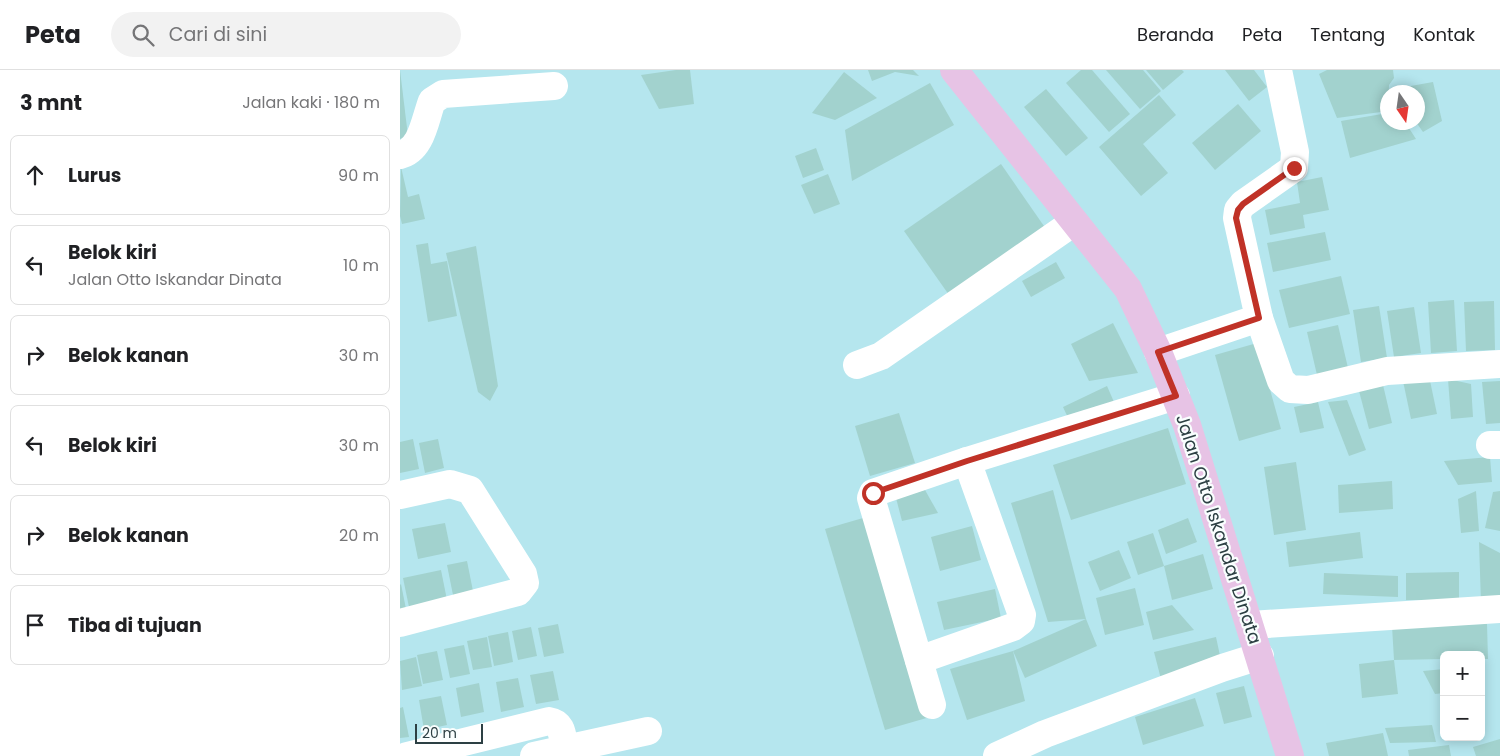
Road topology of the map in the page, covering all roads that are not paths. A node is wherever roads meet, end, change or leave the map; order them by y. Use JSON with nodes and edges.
{"nodes":[{"id":1,"x":1278,"y":70,"type":"edge"},
{"id":2,"x":958,"y":71,"type":"edge"},
{"id":3,"x":554,"y":86,"type":"dead end"},
{"id":4,"x":400,"y":155,"type":"edge"},
{"id":5,"x":1074,"y":222,"type":"junction"},
{"id":6,"x":1259,"y":318,"type":"junction"},
{"id":7,"x":1158,"y":352,"type":"junction"},
{"id":8,"x":1500,"y":364,"type":"edge"},
{"id":9,"x":857,"y":365,"type":"dead end"},
{"id":10,"x":1176,"y":396,"type":"junction"},
{"id":11,"x":967,"y":461,"type":"junction"},
{"id":12,"x":400,"y":495,"type":"edge"},
{"id":13,"x":1500,"y":609,"type":"edge"},
{"id":14,"x":400,"y":623,"type":"edge"},
{"id":15,"x":1250,"y":625,"type":"junction"},
{"id":16,"x":1260,"y":656,"type":"junction"},
{"id":17,"x":919,"y":660,"type":"junction"},
{"id":18,"x":932,"y":705,"type":"dead end"},
{"id":19,"x":648,"y":731,"type":"dead end"},
{"id":20,"x":609,"y":748,"type":"edge"},
{"id":21,"x":564,"y":749,"type":"junction"},
{"id":22,"x":407,"y":756,"type":"edge"},
{"id":23,"x":534,"y":756,"type":"edge"},
{"id":24,"x":997,"y":756,"type":"edge"},
{"id":25,"x":1290,"y":756,"type":"edge"}],
"edges":[{"from":1,"to":6,"type":"street"},
{"from":2,"to":5,"type":"main road","name":"Jalan Otto Iskandar Dinata"},
{"from":3,"to":4,"type":"street"},
{"from":5,"to":7,"type":"main road","name":"Jalan Otto Iskandar Dinata"},
{"from":5,"to":9,"type":"street"},
{"from":6,"to":7,"type":"street"},
{"from":6,"to":8,"type":"street"},
{"from":7,"to":10,"type":"main road","name":"Jalan Otto Iskandar Dinata"},
{"from":10,"to":11,"type":"street"},
{"from":10,"to":15,"type":"main road","name":"Jalan Otto Iskandar Dinata"},
{"from":11,"to":17,"type":"street"},
{"from":11,"to":17,"type":"street"},
{"from":12,"to":14,"type":"street"},
{"from":13,"to":15,"type":"street"},
{"from":15,"to":16,"type":"main road","name":"Jalan Otto Iskandar Dinata"},
{"from":16,"to":24,"type":"street"},
{"from":16,"to":25,"type":"main road","name":"Jalan Otto Iskandar Dinata"},
{"from":17,"to":18,"type":"street"},
{"from":19,"to":20,"type":"street"},
{"from":20,"to":21,"type":"street"},
{"from":21,"to":22,"type":"street"},
{"from":21,"to":23,"type":"street"}]}
